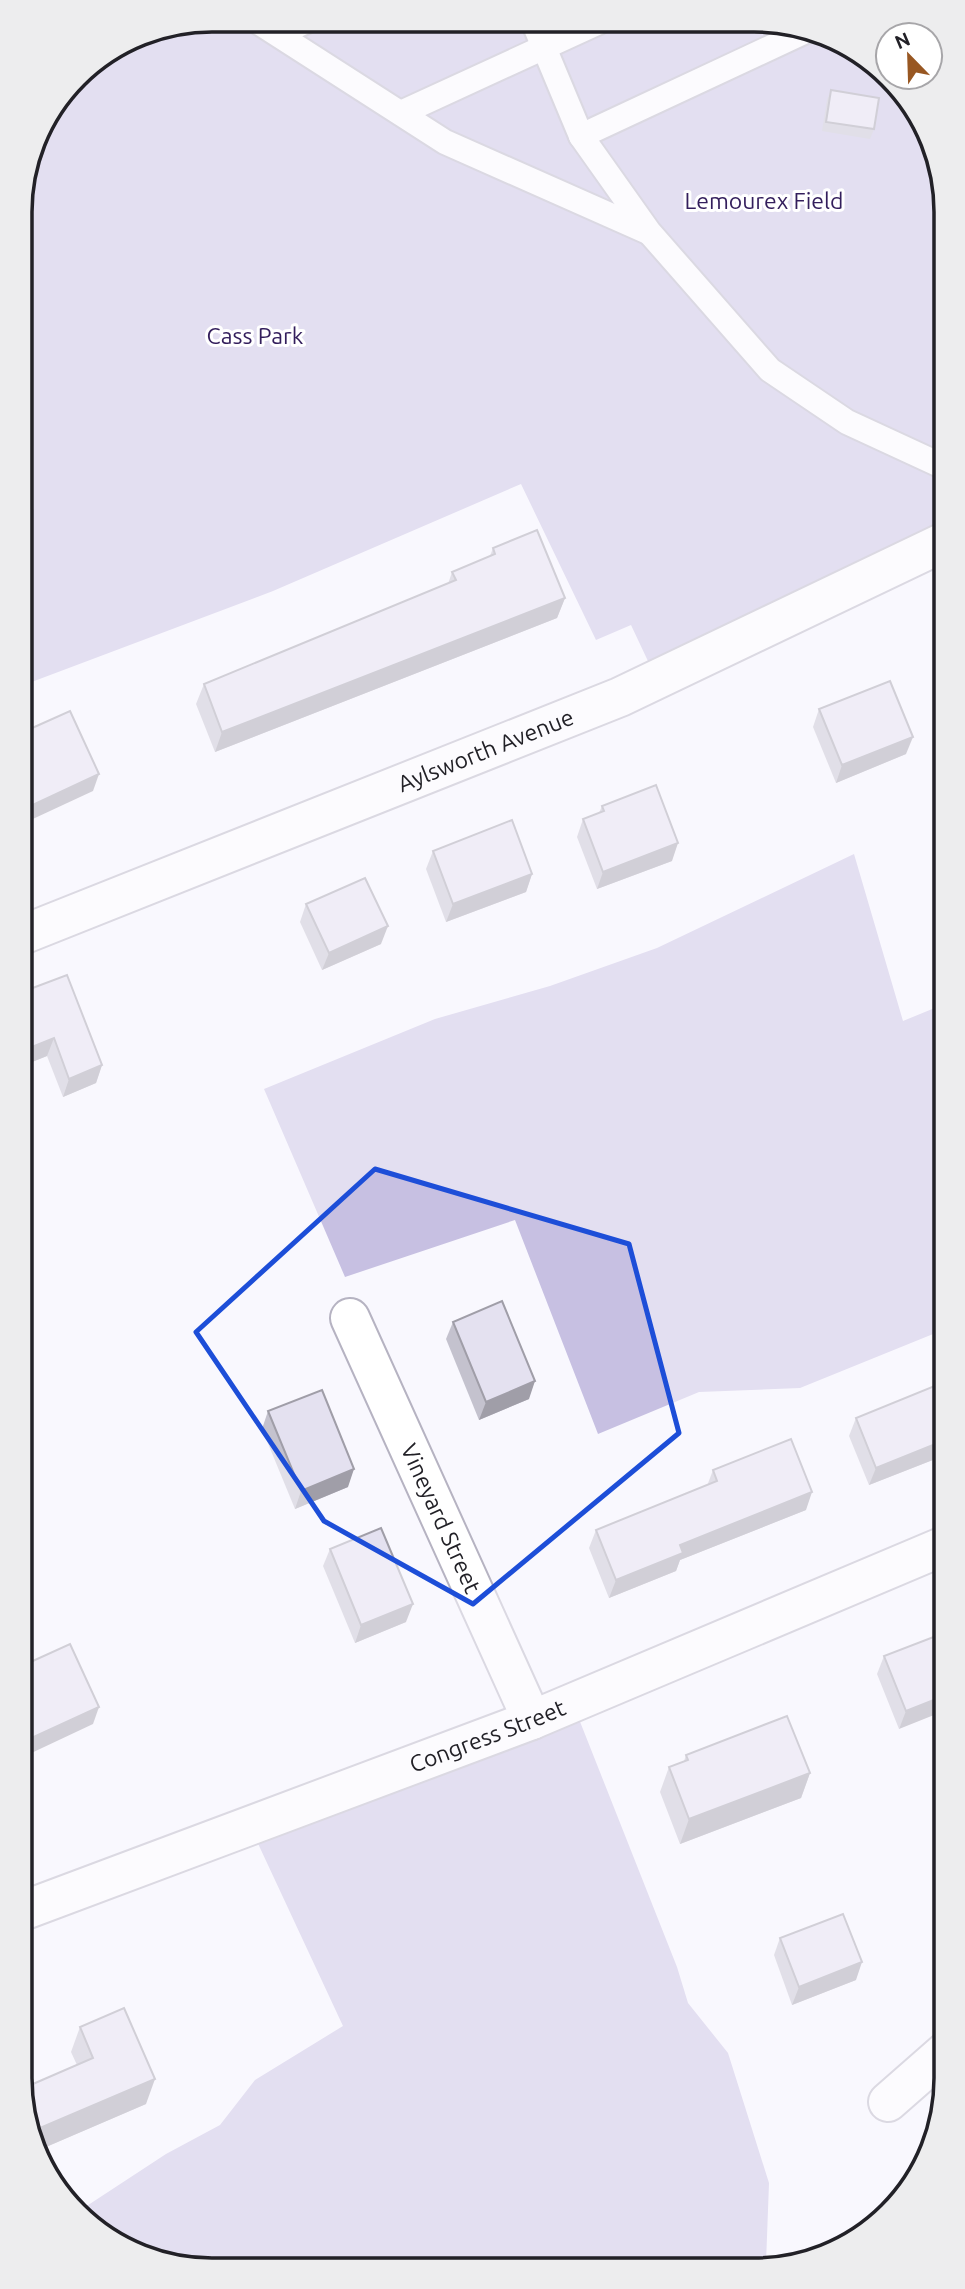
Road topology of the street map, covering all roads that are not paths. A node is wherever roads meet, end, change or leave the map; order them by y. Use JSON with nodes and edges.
{"nodes":[{"id":1,"x":276,"y":32,"type":"edge"},
{"id":2,"x":283,"y":32,"type":"edge"},
{"id":3,"x":538,"y":32,"type":"edge"},
{"id":4,"x":577,"y":32,"type":"edge"},
{"id":5,"x":279,"y":34,"type":"junction"},
{"id":6,"x":794,"y":37,"type":"edge"},
{"id":7,"x":545,"y":47,"type":"junction"},
{"id":8,"x":401,"y":113,"type":"junction"},
{"id":9,"x":580,"y":136,"type":"junction"},
{"id":10,"x":649,"y":232,"type":"junction"},
{"id":11,"x":934,"y":462,"type":"edge"},
{"id":12,"x":934,"y":547,"type":"edge"},
{"id":13,"x":32,"y":931,"type":"edge"},
{"id":14,"x":350,"y":1318,"type":"dead end"},
{"id":15,"x":933,"y":1551,"type":"edge"},
{"id":16,"x":532,"y":1720,"type":"junction"},
{"id":17,"x":32,"y":1907,"type":"edge"},
{"id":18,"x":933,"y":2063,"type":"edge"},
{"id":19,"x":888,"y":2102,"type":"dead end"}],
"edges":[{"from":1,"to":5,"type":"lane"},
{"from":2,"to":5,"type":"lane"},
{"from":3,"to":7,"type":"lane"},
{"from":4,"to":7,"type":"lane"},
{"from":5,"to":8,"type":"lane"},
{"from":6,"to":9,"type":"lane"},
{"from":7,"to":8,"type":"lane"},
{"from":7,"to":9,"type":"lane"},
{"from":8,"to":10,"type":"lane"},
{"from":9,"to":10,"type":"lane"},
{"from":10,"to":11,"type":"lane"},
{"from":12,"to":13,"type":"street","name":"Aylsworth Avenue"},
{"from":14,"to":16,"type":"street","name":"Vineyard Street"},
{"from":15,"to":16,"type":"street","name":"Congress Street"},
{"from":16,"to":17,"type":"street","name":"Congress Street"},
{"from":18,"to":19,"type":"street"}]}
